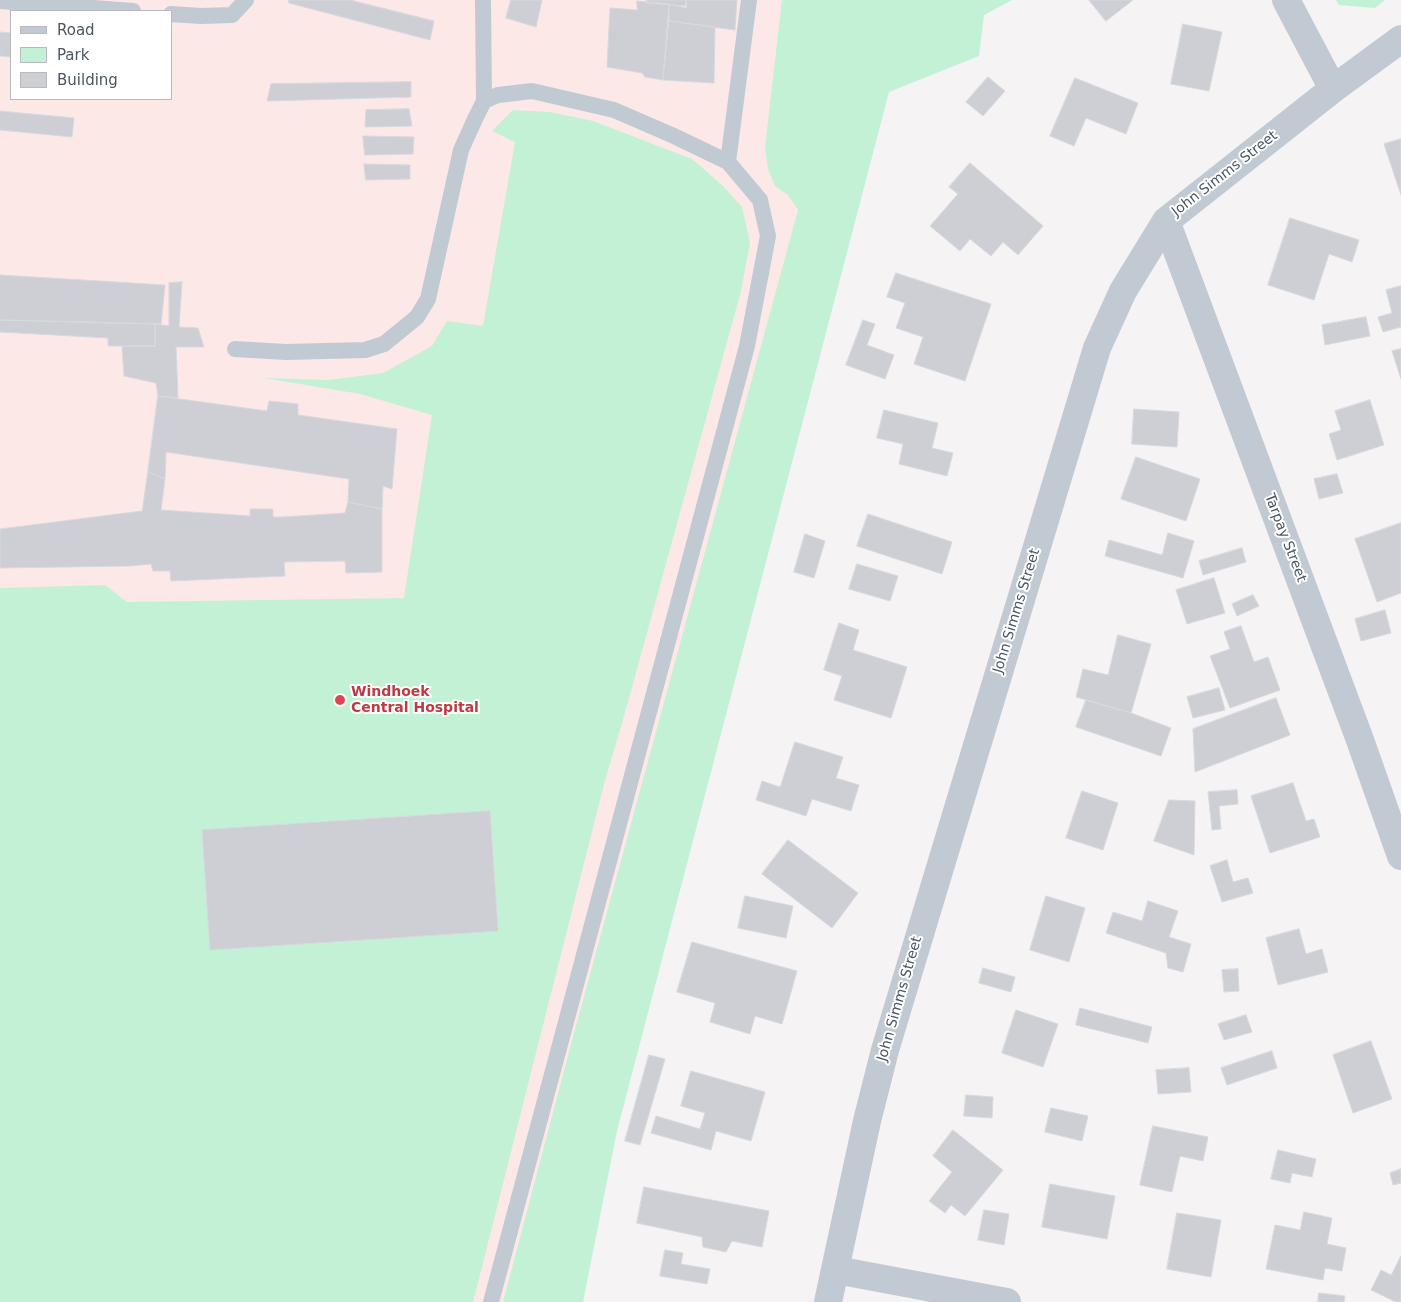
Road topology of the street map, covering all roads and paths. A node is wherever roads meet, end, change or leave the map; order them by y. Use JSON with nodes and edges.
{"nodes":[{"id":1,"x":246,"y":0,"type":"edge"},
{"id":2,"x":483,"y":0,"type":"edge"},
{"id":3,"x":749,"y":0,"type":"edge"},
{"id":4,"x":1286,"y":0,"type":"edge"},
{"id":5,"x":0,"y":1,"type":"edge"},
{"id":6,"x":120,"y":10,"type":"edge"},
{"id":7,"x":172,"y":14,"type":"edge"},
{"id":8,"x":1401,"y":39,"type":"edge"},
{"id":9,"x":1333,"y":89,"type":"junction"},
{"id":10,"x":484,"y":101,"type":"junction"},
{"id":11,"x":728,"y":162,"type":"junction"},
{"id":12,"x":1166,"y":221,"type":"junction"},
{"id":13,"x":235,"y":349,"type":"dead end"},
{"id":14,"x":1401,"y":856,"type":"edge"},
{"id":15,"x":836,"y":1270,"type":"junction"},
{"id":16,"x":491,"y":1302,"type":"edge"},
{"id":17,"x":828,"y":1302,"type":"edge"},
{"id":18,"x":1008,"y":1302,"type":"edge"}],
"edges":[{"from":1,"to":7,"type":"lane"},
{"from":2,"to":10,"type":"lane"},
{"from":3,"to":11,"type":"lane"},
{"from":4,"to":9,"type":"street"},
{"from":5,"to":6,"type":"lane"},
{"from":8,"to":9,"type":"street","name":"John Simms Street"},
{"from":9,"to":12,"type":"street","name":"John Simms Street"},
{"from":10,"to":11,"type":"lane"},
{"from":10,"to":13,"type":"lane"},
{"from":11,"to":16,"type":"lane"},
{"from":12,"to":14,"type":"street","name":"Tarpay Street"},
{"from":12,"to":15,"type":"street","name":"John Simms Street"},
{"from":15,"to":17,"type":"street","name":"John Simms Street"},
{"from":15,"to":18,"type":"street"}]}
